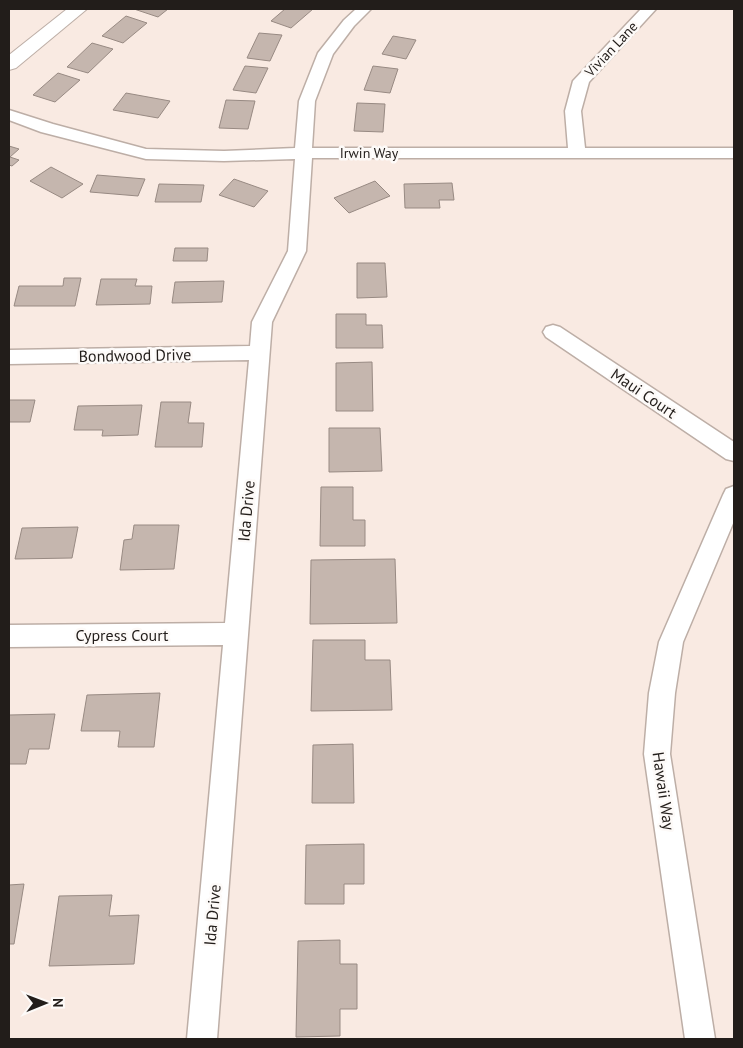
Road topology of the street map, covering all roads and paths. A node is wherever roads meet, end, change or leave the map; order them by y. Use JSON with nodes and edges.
{"nodes":[{"id":1,"x":78,"y":9,"type":"edge"},
{"id":2,"x":364,"y":9,"type":"edge"},
{"id":3,"x":649,"y":9,"type":"edge"},
{"id":4,"x":9,"y":64,"type":"edge"},
{"id":5,"x":9,"y":115,"type":"edge"},
{"id":6,"x":577,"y":152,"type":"junction"},
{"id":7,"x":304,"y":153,"type":"junction"},
{"id":8,"x":734,"y":153,"type":"edge"},
{"id":9,"x":553,"y":332,"type":"dead end"},
{"id":10,"x":260,"y":353,"type":"junction"},
{"id":11,"x":9,"y":357,"type":"edge"},
{"id":12,"x":734,"y":453,"type":"edge"},
{"id":13,"x":734,"y":495,"type":"edge"},
{"id":14,"x":235,"y":634,"type":"junction"},
{"id":15,"x":9,"y":636,"type":"edge"},
{"id":16,"x":202,"y":1039,"type":"edge"},
{"id":17,"x":700,"y":1039,"type":"edge"}],
"edges":[{"from":1,"to":4,"type":"main road"},
{"from":2,"to":7,"type":"street","name":"Ida Drive"},
{"from":3,"to":6,"type":"street","name":"Vivian Lane"},
{"from":5,"to":7,"type":"street","name":"Irwin Way"},
{"from":6,"to":7,"type":"street","name":"Irwin Way"},
{"from":6,"to":8,"type":"street","name":"Irwin Way"},
{"from":7,"to":10,"type":"street","name":"Ida Drive"},
{"from":9,"to":12,"type":"street","name":"Maui Court"},
{"from":10,"to":11,"type":"street","name":"Bondwood Drive"},
{"from":10,"to":14,"type":"street","name":"Ida Drive"},
{"from":13,"to":17,"type":"street","name":"Hawaii Way"},
{"from":14,"to":15,"type":"street","name":"Cypress Court"},
{"from":14,"to":16,"type":"street","name":"Ida Drive"}]}
